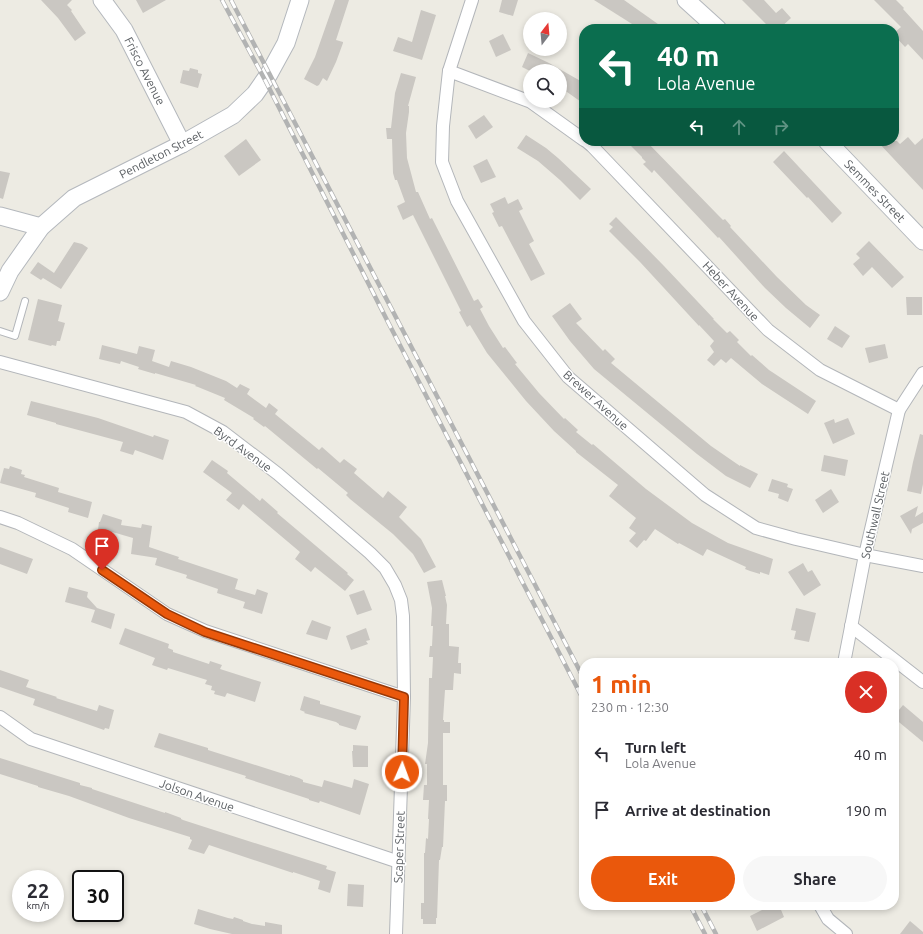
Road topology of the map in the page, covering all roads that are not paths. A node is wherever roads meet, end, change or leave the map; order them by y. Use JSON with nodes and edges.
{"nodes":[{"id":1,"x":102,"y":0,"type":"edge"},
{"id":2,"x":300,"y":0,"type":"edge"},
{"id":3,"x":472,"y":0,"type":"edge"},
{"id":4,"x":686,"y":0,"type":"edge"},
{"id":5,"x":712,"y":24,"type":"edge"},
{"id":6,"x":449,"y":71,"type":"junction"},
{"id":7,"x":579,"y":136,"type":"edge"},
{"id":8,"x":182,"y":144,"type":"junction"},
{"id":9,"x":592,"y":146,"type":"edge"},
{"id":10,"x":833,"y":146,"type":"edge"},
{"id":11,"x":0,"y":216,"type":"edge"},
{"id":12,"x":41,"y":227,"type":"junction"},
{"id":13,"x":923,"y":241,"type":"edge"},
{"id":14,"x":0,"y":292,"type":"edge"},
{"id":15,"x":25,"y":301,"type":"dead end"},
{"id":16,"x":0,"y":331,"type":"edge"},
{"id":17,"x":0,"y":362,"type":"edge"},
{"id":18,"x":923,"y":373,"type":"edge"},
{"id":19,"x":899,"y":410,"type":"junction"},
{"id":20,"x":0,"y":517,"type":"edge"},
{"id":21,"x":865,"y":555,"type":"junction"},
{"id":22,"x":923,"y":566,"type":"edge"},
{"id":23,"x":402,"y":616,"type":"joint"},
{"id":24,"x":851,"y":626,"type":"junction"},
{"id":25,"x":845,"y":658,"type":"edge"},
{"id":26,"x":892,"y":658,"type":"edge"},
{"id":27,"x":899,"y":663,"type":"edge"},
{"id":28,"x":923,"y":682,"type":"edge"},
{"id":29,"x":404,"y":697,"type":"junction"},
{"id":30,"x":0,"y":717,"type":"edge"},
{"id":31,"x":398,"y":862,"type":"junction"},
{"id":32,"x":823,"y":910,"type":"edge"},
{"id":33,"x":396,"y":934,"type":"edge"},
{"id":34,"x":846,"y":934,"type":"edge"}],
"edges":[{"from":1,"to":8,"type":"main road","name":"Frisco Avenue"},
{"from":2,"to":8,"type":"main road","name":"Pendleton Street"},
{"from":3,"to":6,"type":"street","name":"Brewer Avenue"},
{"from":4,"to":5,"type":"main road"},
{"from":6,"to":7,"type":"street","name":"Heber Avenue"},
{"from":6,"to":21,"type":"street","name":"Brewer Avenue"},
{"from":8,"to":12,"type":"main road","name":"Pendleton Street"},
{"from":9,"to":19,"type":"street","name":"Heber Avenue"},
{"from":10,"to":13,"type":"main road","name":"Semmes Street"},
{"from":11,"to":12,"type":"main road"},
{"from":12,"to":14,"type":"main road","name":"Pendleton Street"},
{"from":15,"to":16,"type":"lane"},
{"from":17,"to":23,"type":"street","name":"Byrd Avenue"},
{"from":18,"to":19,"type":"street","name":"Southwall Street"},
{"from":19,"to":21,"type":"street","name":"Southwall Street"},
{"from":20,"to":29,"type":"street"},
{"from":21,"to":22,"type":"street","name":"Brewer Avenue"},
{"from":21,"to":24,"type":"street","name":"Southwall Street"},
{"from":23,"to":29,"type":"street","name":"Scaper Street"},
{"from":24,"to":25,"type":"street","name":"Southwall Street"},
{"from":24,"to":26,"type":"street"},
{"from":27,"to":28,"type":"street"},
{"from":29,"to":31,"type":"street","name":"Scaper Street"},
{"from":30,"to":31,"type":"street","name":"Jolson Avenue"},
{"from":31,"to":33,"type":"street","name":"Scaper Street"},
{"from":32,"to":34,"type":"street"}]}
